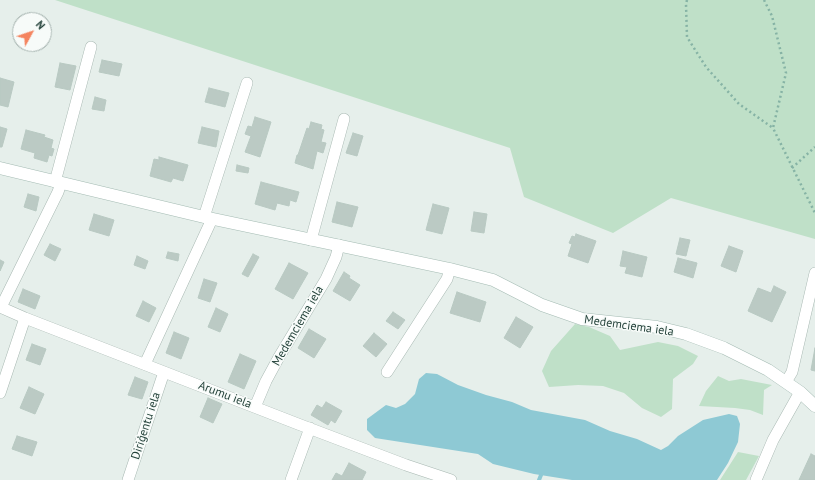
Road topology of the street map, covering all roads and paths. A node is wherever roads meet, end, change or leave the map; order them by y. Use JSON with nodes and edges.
{"nodes":[{"id":1,"x":687,"y":0,"type":"edge"},
{"id":2,"x":764,"y":0,"type":"edge"},
{"id":3,"x":91,"y":47,"type":"dead end"},
{"id":4,"x":248,"y":83,"type":"dead end"},
{"id":5,"x":344,"y":119,"type":"dead end"},
{"id":6,"x":772,"y":128,"type":"junction"},
{"id":7,"x":815,"y":147,"type":"edge"},
{"id":8,"x":0,"y":168,"type":"edge"},
{"id":9,"x":792,"y":168,"type":"junction"},
{"id":10,"x":58,"y":182,"type":"junction"},
{"id":11,"x":815,"y":213,"type":"edge"},
{"id":12,"x":208,"y":218,"type":"junction"},
{"id":13,"x":311,"y":240,"type":"junction"},
{"id":14,"x":339,"y":245,"type":"junction"},
{"id":15,"x":450,"y":269,"type":"junction"},
{"id":16,"x":815,"y":273,"type":"edge"},
{"id":17,"x":0,"y":307,"type":"edge"},
{"id":18,"x":25,"y":318,"type":"junction"},
{"id":19,"x":145,"y":364,"type":"junction"},
{"id":20,"x":164,"y":372,"type":"junction"},
{"id":21,"x":387,"y":372,"type":"dead end"},
{"id":22,"x":786,"y":382,"type":"junction"},
{"id":23,"x":800,"y":392,"type":"junction"},
{"id":24,"x":0,"y":393,"type":"edge"},
{"id":25,"x":815,"y":406,"type":"edge"},
{"id":26,"x":255,"y":407,"type":"junction"},
{"id":27,"x":310,"y":428,"type":"junction"},
{"id":28,"x":128,"y":480,"type":"edge"},
{"id":29,"x":291,"y":480,"type":"edge"},
{"id":30,"x":451,"y":480,"type":"edge"},
{"id":31,"x":756,"y":480,"type":"edge"}],
"edges":[{"from":1,"to":6,"type":"path"},
{"from":2,"to":6,"type":"path"},
{"from":3,"to":10,"type":"street"},
{"from":4,"to":12,"type":"street"},
{"from":5,"to":13,"type":"street"},
{"from":6,"to":9,"type":"path"},
{"from":7,"to":9,"type":"path"},
{"from":8,"to":10,"type":"street","name":"Medemciema iela"},
{"from":9,"to":11,"type":"path"},
{"from":10,"to":12,"type":"street","name":"Medemciema iela"},
{"from":10,"to":17,"type":"street"},
{"from":12,"to":13,"type":"street","name":"Medemciema iela"},
{"from":12,"to":19,"type":"street"},
{"from":13,"to":14,"type":"street","name":"Medemciema iela"},
{"from":14,"to":15,"type":"street","name":"Medemciema iela"},
{"from":14,"to":26,"type":"street","name":"Medemciema iela"},
{"from":15,"to":21,"type":"street"},
{"from":15,"to":22,"type":"street","name":"Medemciema iela"},
{"from":16,"to":22,"type":"street"},
{"from":17,"to":18,"type":"street","name":"Arumu iela"},
{"from":18,"to":19,"type":"street","name":"Arumu iela"},
{"from":18,"to":24,"type":"street"},
{"from":19,"to":20,"type":"street","name":"Arumu iela"},
{"from":20,"to":26,"type":"street","name":"Arumu iela"},
{"from":20,"to":28,"type":"street","name":"Diriģentu iela"},
{"from":22,"to":23,"type":"street","name":"Medemciema iela"},
{"from":23,"to":25,"type":"street","name":"Medemciema iela"},
{"from":23,"to":31,"type":"street"},
{"from":26,"to":27,"type":"street","name":"Arumu iela"},
{"from":27,"to":29,"type":"street"},
{"from":27,"to":30,"type":"street","name":"Arumu iela"}]}
